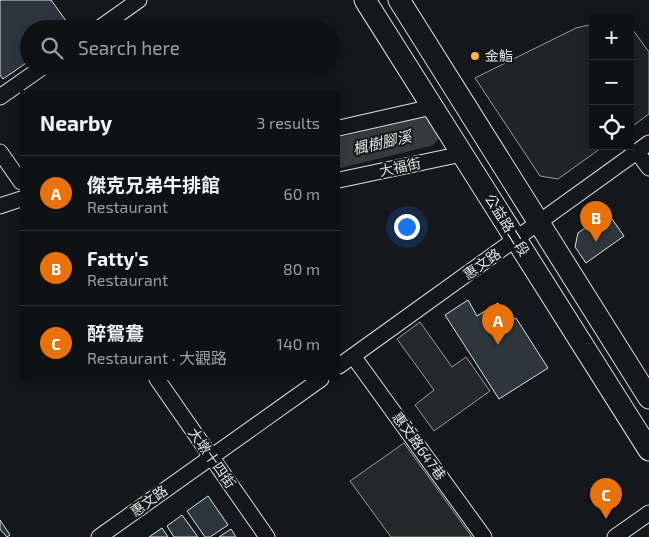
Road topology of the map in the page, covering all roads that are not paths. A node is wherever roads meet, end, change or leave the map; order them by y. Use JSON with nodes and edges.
{"nodes":[{"id":1,"x":139,"y":0,"type":"edge"},
{"id":2,"x":365,"y":0,"type":"edge"},
{"id":3,"x":398,"y":0,"type":"edge"},
{"id":4,"x":111,"y":20,"type":"edge"},
{"id":5,"x":31,"y":75,"type":"edge"},
{"id":6,"x":0,"y":97,"type":"edge"},
{"id":7,"x":432,"y":107,"type":"junction"},
{"id":8,"x":340,"y":128,"type":"edge"},
{"id":9,"x":643,"y":147,"type":"edge"},
{"id":10,"x":0,"y":152,"type":"edge"},
{"id":11,"x":462,"y":154,"type":"junction"},
{"id":12,"x":649,"y":168,"type":"edge"},
{"id":13,"x":340,"y":180,"type":"edge"},
{"id":14,"x":20,"y":181,"type":"edge"},
{"id":15,"x":20,"y":199,"type":"edge"},
{"id":16,"x":0,"y":206,"type":"edge"},
{"id":17,"x":539,"y":223,"type":"junction"},
{"id":18,"x":516,"y":240,"type":"junction"},
{"id":19,"x":353,"y":356,"type":"junction"},
{"id":20,"x":340,"y":365,"type":"edge"},
{"id":21,"x":159,"y":380,"type":"edge"},
{"id":22,"x":320,"y":380,"type":"edge"},
{"id":23,"x":649,"y":398,"type":"edge"},
{"id":24,"x":649,"y":450,"type":"edge"},
{"id":25,"x":212,"y":457,"type":"junction"},
{"id":26,"x":649,"y":512,"type":"edge"},
{"id":27,"x":100,"y":537,"type":"edge"},
{"id":28,"x":267,"y":537,"type":"edge"},
{"id":29,"x":484,"y":537,"type":"edge"},
{"id":30,"x":616,"y":537,"type":"edge"}],
"edges":[{"from":1,"to":4,"type":"street"},
{"from":2,"to":7,"type":"main road","name":"公益路二段"},
{"from":3,"to":17,"type":"main road","name":"公益路二段"},
{"from":5,"to":6,"type":"street"},
{"from":7,"to":8,"type":"street"},
{"from":7,"to":11,"type":"main road","name":"公益路二段"},
{"from":9,"to":12,"type":"street"},
{"from":9,"to":17,"type":"street","name":"惠文路"},
{"from":10,"to":14,"type":"street"},
{"from":11,"to":13,"type":"street","name":"大福街"},
{"from":11,"to":18,"type":"main road","name":"公益路二段"},
{"from":15,"to":16,"type":"street"},
{"from":17,"to":18,"type":"street","name":"惠文路"},
{"from":17,"to":23,"type":"main road","name":"公益路二段"},
{"from":18,"to":19,"type":"street","name":"惠文路"},
{"from":18,"to":24,"type":"main road","name":"公益路二段"},
{"from":19,"to":20,"type":"street","name":"惠文路"},
{"from":19,"to":29,"type":"street","name":"惠文路647巷"},
{"from":21,"to":25,"type":"street","name":"大墩十四街"},
{"from":22,"to":25,"type":"street","name":"惠文路"},
{"from":25,"to":27,"type":"street","name":"惠文路"},
{"from":25,"to":28,"type":"street","name":"大墩十四街"},
{"from":26,"to":30,"type":"street"}]}
